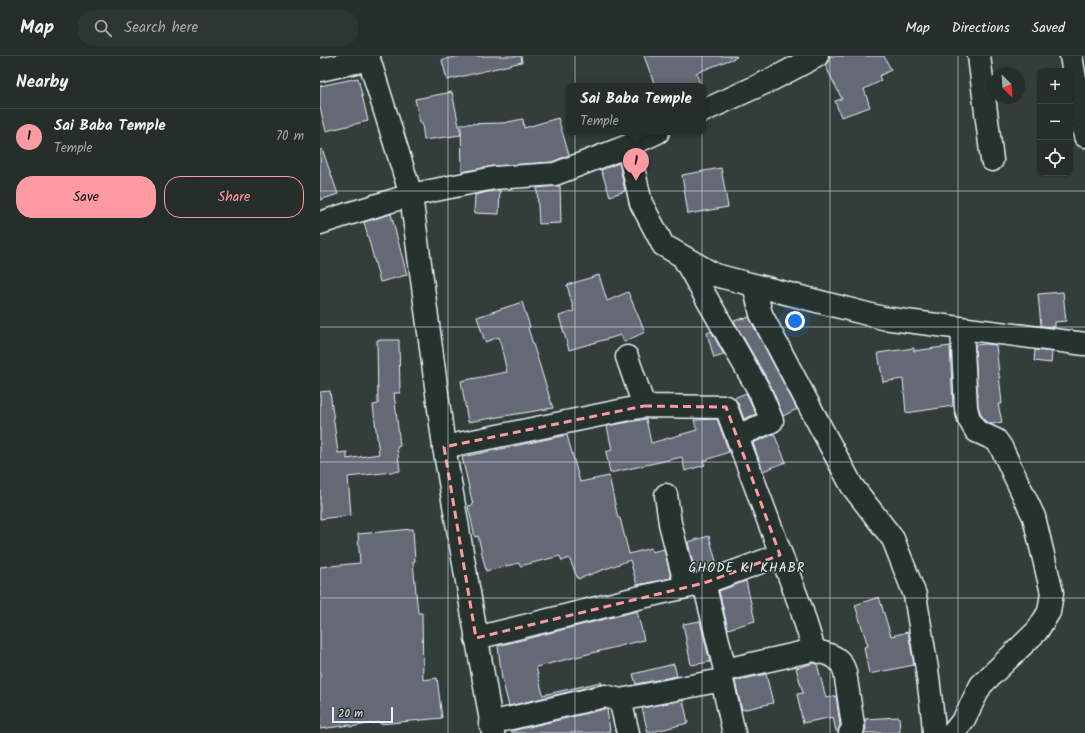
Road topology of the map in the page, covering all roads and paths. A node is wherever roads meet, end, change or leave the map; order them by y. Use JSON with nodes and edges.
{"nodes":[{"id":1,"x":817,"y":56,"type":"edge"},
{"id":2,"x":979,"y":56,"type":"edge"},
{"id":3,"x":1071,"y":56,"type":"edge"},
{"id":4,"x":368,"y":57,"type":"edge"},
{"id":5,"x":320,"y":70,"type":"edge"},
{"id":6,"x":706,"y":110,"type":"edge"},
{"id":7,"x":652,"y":135,"type":"edge"},
{"id":8,"x":1084,"y":136,"type":"edge"},
{"id":9,"x":628,"y":146,"type":"junction"},
{"id":10,"x":992,"y":160,"type":"dead end"},
{"id":11,"x":411,"y":195,"type":"junction"},
{"id":12,"x":320,"y":223,"type":"edge"},
{"id":13,"x":683,"y":257,"type":"junction"},
{"id":14,"x":754,"y":285,"type":"junction"},
{"id":15,"x":962,"y":328,"type":"junction"},
{"id":16,"x":1085,"y":344,"type":"edge"},
{"id":17,"x":627,"y":357,"type":"dead end"},
{"id":18,"x":644,"y":406,"type":"junction"},
{"id":19,"x":737,"y":436,"type":"junction"},
{"id":20,"x":444,"y":447,"type":"junction"},
{"id":21,"x":666,"y":495,"type":"dead end"},
{"id":22,"x":780,"y":555,"type":"junction"},
{"id":23,"x":695,"y":585,"type":"junction"},
{"id":24,"x":476,"y":638,"type":"junction"},
{"id":25,"x":814,"y":650,"type":"junction"},
{"id":26,"x":724,"y":675,"type":"junction"},
{"id":27,"x":620,"y":700,"type":"junction"},
{"id":28,"x":492,"y":728,"type":"edge"},
{"id":29,"x":628,"y":733,"type":"edge"},
{"id":30,"x":734,"y":733,"type":"edge"},
{"id":31,"x":850,"y":733,"type":"edge"},
{"id":32,"x":934,"y":733,"type":"edge"},
{"id":33,"x":953,"y":733,"type":"edge"}],
"edges":[{"from":1,"to":6,"type":"street"},
{"from":2,"to":10,"type":"street"},
{"from":3,"to":8,"type":"street"},
{"from":4,"to":5,"type":"street"},
{"from":4,"to":11,"type":"street"},
{"from":7,"to":9,"type":"street"},
{"from":9,"to":11,"type":"street"},
{"from":9,"to":13,"type":"street"},
{"from":11,"to":12,"type":"street"},
{"from":11,"to":20,"type":"street"},
{"from":13,"to":14,"type":"street"},
{"from":13,"to":19,"type":"street"},
{"from":14,"to":15,"type":"street"},
{"from":14,"to":32,"type":"street"},
{"from":15,"to":16,"type":"street"},
{"from":15,"to":33,"type":"street"},
{"from":17,"to":18,"type":"street"},
{"from":18,"to":19,"type":"street"},
{"from":18,"to":20,"type":"street"},
{"from":19,"to":22,"type":"street"},
{"from":20,"to":24,"type":"street"},
{"from":21,"to":23,"type":"street"},
{"from":22,"to":23,"type":"street"},
{"from":22,"to":25,"type":"street"},
{"from":23,"to":24,"type":"street"},
{"from":23,"to":26,"type":"street"},
{"from":24,"to":28,"type":"street"},
{"from":25,"to":26,"type":"street"},
{"from":25,"to":31,"type":"street"},
{"from":26,"to":27,"type":"street"},
{"from":26,"to":30,"type":"street"},
{"from":27,"to":28,"type":"street"},
{"from":27,"to":29,"type":"street"}]}
